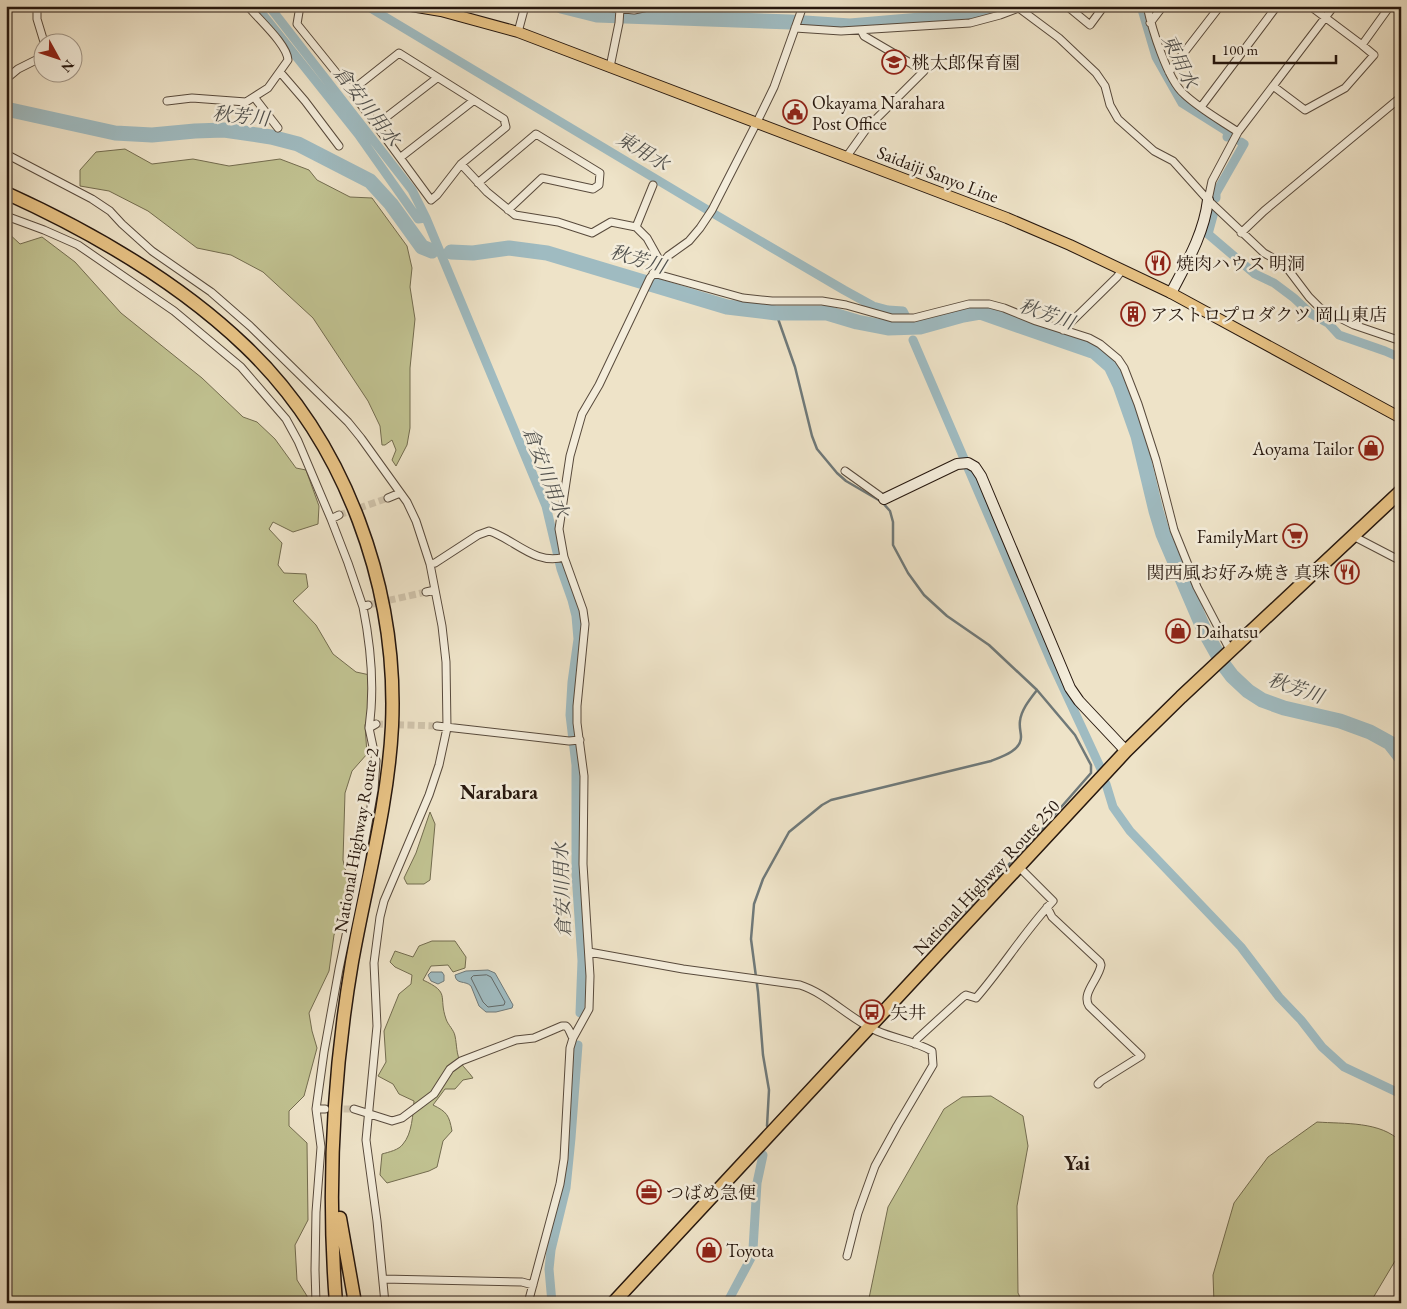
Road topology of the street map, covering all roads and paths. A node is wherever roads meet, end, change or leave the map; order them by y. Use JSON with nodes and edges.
{"nodes":[{"id":1,"x":37,"y":6,"type":"edge"},
{"id":2,"x":248,"y":6,"type":"edge"},
{"id":3,"x":300,"y":6,"type":"edge"},
{"id":4,"x":411,"y":6,"type":"edge"},
{"id":5,"x":525,"y":6,"type":"edge"},
{"id":6,"x":594,"y":6,"type":"edge"},
{"id":7,"x":654,"y":6,"type":"edge"},
{"id":8,"x":803,"y":6,"type":"edge"},
{"id":9,"x":1067,"y":6,"type":"edge"},
{"id":10,"x":1104,"y":6,"type":"edge"},
{"id":11,"x":1147,"y":6,"type":"edge"},
{"id":12,"x":1163,"y":6,"type":"edge"},
{"id":13,"x":1220,"y":6,"type":"edge"},
{"id":14,"x":1278,"y":6,"type":"edge"},
{"id":15,"x":1310,"y":6,"type":"edge"},
{"id":16,"x":1334,"y":6,"type":"edge"},
{"id":17,"x":1390,"y":6,"type":"edge"},
{"id":18,"x":1019,"y":7,"type":"edge"},
{"id":19,"x":620,"y":9,"type":"junction"},
{"id":20,"x":1325,"y":17,"type":"junction"},
{"id":21,"x":1150,"y":23,"type":"junction"},
{"id":22,"x":795,"y":28,"type":"junction"},
{"id":23,"x":861,"y":30,"type":"junction"},
{"id":24,"x":41,"y":32,"type":"edge"},
{"id":25,"x":518,"y":32,"type":"junction"},
{"id":26,"x":1362,"y":45,"type":"junction"},
{"id":27,"x":32,"y":62,"type":"edge"},
{"id":28,"x":610,"y":67,"type":"junction"},
{"id":29,"x":280,"y":72,"type":"junction"},
{"id":30,"x":1170,"y":72,"type":"junction"},
{"id":31,"x":437,"y":78,"type":"junction"},
{"id":32,"x":6,"y":79,"type":"edge"},
{"id":33,"x":1273,"y":86,"type":"junction"},
{"id":34,"x":351,"y":91,"type":"junction"},
{"id":35,"x":254,"y":97,"type":"junction"},
{"id":36,"x":1401,"y":97,"type":"edge"},
{"id":37,"x":166,"y":101,"type":"dead end"},
{"id":38,"x":474,"y":101,"type":"junction"},
{"id":39,"x":1202,"y":107,"type":"junction"},
{"id":40,"x":757,"y":122,"type":"junction"},
{"id":41,"x":376,"y":125,"type":"junction"},
{"id":42,"x":278,"y":128,"type":"dead end"},
{"id":43,"x":1238,"y":132,"type":"junction"},
{"id":44,"x":339,"y":146,"type":"dead end"},
{"id":45,"x":6,"y":154,"type":"edge"},
{"id":46,"x":847,"y":156,"type":"junction"},
{"id":47,"x":401,"y":157,"type":"junction"},
{"id":48,"x":461,"y":164,"type":"junction"},
{"id":49,"x":478,"y":182,"type":"junction"},
{"id":50,"x":653,"y":185,"type":"dead end"},
{"id":51,"x":6,"y":193,"type":"edge"},
{"id":52,"x":1208,"y":200,"type":"junction"},
{"id":53,"x":508,"y":210,"type":"junction"},
{"id":54,"x":6,"y":216,"type":"edge"},
{"id":55,"x":636,"y":228,"type":"junction"},
{"id":56,"x":1242,"y":233,"type":"junction"},
{"id":57,"x":661,"y":263,"type":"junction"},
{"id":58,"x":1122,"y":270,"type":"junction"},
{"id":59,"x":652,"y":276,"type":"junction"},
{"id":60,"x":1171,"y":293,"type":"junction"},
{"id":61,"x":1063,"y":330,"type":"junction"},
{"id":62,"x":1401,"y":342,"type":"edge"},
{"id":63,"x":1401,"y":418,"type":"edge"},
{"id":64,"x":845,"y":471,"type":"dead end"},
{"id":65,"x":1401,"y":481,"type":"edge"},
{"id":66,"x":1401,"y":491,"type":"edge"},
{"id":67,"x":400,"y":493,"type":"junction"},
{"id":68,"x":388,"y":498,"type":"tunnel mouth"},
{"id":69,"x":884,"y":499,"type":"joint"},
{"id":70,"x":339,"y":515,"type":"tunnel mouth"},
{"id":71,"x":1373,"y":518,"type":"junction"},
{"id":72,"x":330,"y":519,"type":"junction"},
{"id":73,"x":1353,"y":536,"type":"junction"},
{"id":74,"x":560,"y":558,"type":"junction"},
{"id":75,"x":1401,"y":561,"type":"edge"},
{"id":76,"x":430,"y":564,"type":"junction"},
{"id":77,"x":435,"y":590,"type":"junction"},
{"id":78,"x":426,"y":592,"type":"tunnel mouth"},
{"id":79,"x":1228,"y":651,"type":"junction"},
{"id":80,"x":437,"y":726,"type":"tunnel mouth"},
{"id":81,"x":447,"y":728,"type":"junction"},
{"id":82,"x":575,"y":741,"type":"junction"},
{"id":83,"x":1126,"y":751,"type":"junction"},
{"id":84,"x":1019,"y":867,"type":"junction"},
{"id":85,"x":1047,"y":907,"type":"junction"},
{"id":86,"x":589,"y":952,"type":"junction"},
{"id":87,"x":870,"y":1027,"type":"junction"},
{"id":88,"x":573,"y":1038,"type":"junction"},
{"id":89,"x":915,"y":1044,"type":"junction"},
{"id":90,"x":1098,"y":1084,"type":"dead end"},
{"id":91,"x":316,"y":1109,"type":"junction"},
{"id":92,"x":325,"y":1109,"type":"tunnel mouth"},
{"id":93,"x":354,"y":1110,"type":"tunnel mouth"},
{"id":94,"x":368,"y":1113,"type":"junction"},
{"id":95,"x":332,"y":1161,"type":"junction"},
{"id":96,"x":847,"y":1256,"type":"dead end"},
{"id":97,"x":384,"y":1278,"type":"junction"},
{"id":98,"x":532,"y":1285,"type":"junction"},
{"id":99,"x":335,"y":1300,"type":"edge"},
{"id":100,"x":316,"y":1303,"type":"edge"},
{"id":101,"x":355,"y":1303,"type":"edge"},
{"id":102,"x":386,"y":1303,"type":"edge"},
{"id":103,"x":528,"y":1303,"type":"edge"},
{"id":104,"x":613,"y":1303,"type":"edge"}],
"edges":[{"from":1,"to":24,"type":"street"},
{"from":2,"to":29,"type":"street"},
{"from":3,"to":34,"type":"street"},
{"from":4,"to":25,"type":"main road","name":"Saidaiji Sanyo Line"},
{"from":5,"to":25,"type":"street"},
{"from":6,"to":19,"type":"street"},
{"from":7,"to":19,"type":"street"},
{"from":8,"to":22,"type":"street"},
{"from":9,"to":10,"type":"street"},
{"from":11,"to":21,"type":"street"},
{"from":12,"to":21,"type":"street"},
{"from":13,"to":30,"type":"street"},
{"from":14,"to":39,"type":"street"},
{"from":15,"to":20,"type":"street"},
{"from":16,"to":20,"type":"street"},
{"from":17,"to":26,"type":"street"},
{"from":18,"to":23,"type":"street"},
{"from":18,"to":52,"type":"street"},
{"from":19,"to":28,"type":"street"},
{"from":20,"to":26,"type":"street"},
{"from":20,"to":33,"type":"street"},
{"from":21,"to":30,"type":"street"},
{"from":22,"to":23,"type":"street"},
{"from":22,"to":40,"type":"street"},
{"from":23,"to":46,"type":"street"},
{"from":25,"to":28,"type":"main road","name":"Saidaiji Sanyo Line"},
{"from":26,"to":33,"type":"street"},
{"from":27,"to":32,"type":"street"},
{"from":28,"to":40,"type":"main road","name":"Saidaiji Sanyo Line"},
{"from":29,"to":35,"type":"street"},
{"from":29,"to":44,"type":"street"},
{"from":30,"to":39,"type":"street"},
{"from":31,"to":34,"type":"street"},
{"from":31,"to":38,"type":"street"},
{"from":31,"to":41,"type":"street"},
{"from":33,"to":43,"type":"street"},
{"from":34,"to":41,"type":"street"},
{"from":35,"to":37,"type":"street"},
{"from":35,"to":42,"type":"street"},
{"from":36,"to":56,"type":"street"},
{"from":38,"to":47,"type":"street"},
{"from":38,"to":48,"type":"street"},
{"from":39,"to":43,"type":"street"},
{"from":40,"to":46,"type":"main road","name":"Saidaiji Sanyo Line"},
{"from":40,"to":57,"type":"street"},
{"from":41,"to":47,"type":"street"},
{"from":43,"to":52,"type":"street"},
{"from":45,"to":67,"type":"street"},
{"from":46,"to":58,"type":"main road","name":"Saidaiji Sanyo Line"},
{"from":47,"to":48,"type":"street"},
{"from":48,"to":49,"type":"street"},
{"from":49,"to":53,"type":"street"},
{"from":49,"to":53,"type":"street"},
{"from":50,"to":55,"type":"street"},
{"from":51,"to":95,"type":"highway","name":"National Highway Route 2"},
{"from":52,"to":56,"type":"street"},
{"from":52,"to":60,"type":"street"},
{"from":53,"to":55,"type":"street"},
{"from":54,"to":72,"type":"street"},
{"from":55,"to":57,"type":"street"},
{"from":56,"to":62,"type":"street"},
{"from":57,"to":59,"type":"street"},
{"from":58,"to":60,"type":"main road","name":"Saidaiji Sanyo Line"},
{"from":58,"to":61,"type":"street"},
{"from":59,"to":61,"type":"street"},
{"from":59,"to":74,"type":"street"},
{"from":60,"to":63,"type":"main road","name":"Saidaiji Sanyo Line"},
{"from":61,"to":79,"type":"street"},
{"from":64,"to":69,"type":"street"},
{"from":65,"to":71,"type":"highway"},
{"from":66,"to":71,"type":"highway","name":"National Highway Route 250"},
{"from":67,"to":68,"type":"street"},
{"from":67,"to":76,"type":"street"},
{"from":69,"to":83,"type":"street"},
{"from":70,"to":72,"type":"street"},
{"from":71,"to":73,"type":"highway","name":"National Highway Route 250"},
{"from":72,"to":91,"type":"street"},
{"from":73,"to":75,"type":"street"},
{"from":73,"to":79,"type":"highway","name":"National Highway Route 250"},
{"from":74,"to":76,"type":"street"},
{"from":74,"to":82,"type":"street"},
{"from":76,"to":77,"type":"street"},
{"from":77,"to":78,"type":"street"},
{"from":77,"to":81,"type":"street"},
{"from":79,"to":83,"type":"highway","name":"National Highway Route 250"},
{"from":80,"to":81,"type":"street"},
{"from":81,"to":82,"type":"street"},
{"from":81,"to":94,"type":"street"},
{"from":82,"to":86,"type":"street"},
{"from":83,"to":84,"type":"highway","name":"National Highway Route 250"},
{"from":84,"to":85,"type":"street"},
{"from":84,"to":87,"type":"highway","name":"National Highway Route 250"},
{"from":85,"to":89,"type":"street"},
{"from":85,"to":90,"type":"street"},
{"from":86,"to":87,"type":"street"},
{"from":86,"to":88,"type":"street"},
{"from":87,"to":89,"type":"street"},
{"from":87,"to":104,"type":"highway","name":"National Highway Route 250"},
{"from":88,"to":94,"type":"street"},
{"from":88,"to":98,"type":"street"},
{"from":89,"to":96,"type":"street"},
{"from":91,"to":92,"type":"street"},
{"from":91,"to":100,"type":"street"},
{"from":93,"to":94,"type":"street"},
{"from":94,"to":97,"type":"street"},
{"from":95,"to":99,"type":"highway","name":"National Highway Route 2"},
{"from":95,"to":101,"type":"highway"},
{"from":97,"to":98,"type":"street"},
{"from":97,"to":102,"type":"street"},
{"from":98,"to":103,"type":"street"}]}
